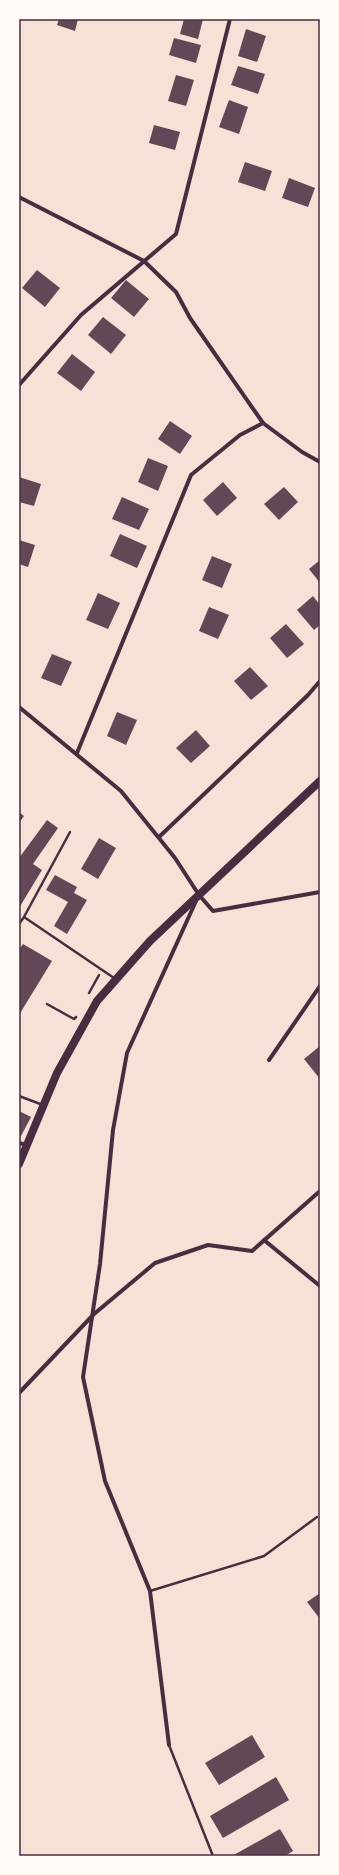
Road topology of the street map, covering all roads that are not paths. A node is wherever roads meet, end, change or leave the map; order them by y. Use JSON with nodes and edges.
{"nodes":[{"id":1,"x":230,"y":19,"type":"edge"},
{"id":2,"x":19,"y":197,"type":"edge"},
{"id":3,"x":144,"y":261,"type":"junction"},
{"id":4,"x":19,"y":385,"type":"edge"},
{"id":5,"x":263,"y":423,"type":"junction"},
{"id":6,"x":320,"y":462,"type":"edge"},
{"id":7,"x":320,"y":681,"type":"edge"},
{"id":8,"x":19,"y":707,"type":"edge"},
{"id":9,"x":77,"y":753,"type":"junction"},
{"id":10,"x":320,"y":781,"type":"edge"},
{"id":11,"x":70,"y":832,"type":"dead end"},
{"id":12,"x":159,"y":838,"type":"junction"},
{"id":13,"x":320,"y":892,"type":"edge"},
{"id":14,"x":198,"y":896,"type":"junction"},
{"id":15,"x":24,"y":917,"type":"junction"},
{"id":16,"x":19,"y":924,"type":"edge"},
{"id":17,"x":116,"y":979,"type":"junction"},
{"id":18,"x":320,"y":986,"type":"edge"},
{"id":19,"x":269,"y":1060,"type":"dead end"},
{"id":20,"x":19,"y":1096,"type":"edge"},
{"id":21,"x":44,"y":1105,"type":"junction"},
{"id":22,"x":23,"y":1144,"type":"edge"},
{"id":23,"x":19,"y":1164,"type":"edge"},
{"id":24,"x":320,"y":1191,"type":"edge"},
{"id":25,"x":264,"y":1240,"type":"junction"},
{"id":26,"x":320,"y":1286,"type":"edge"},
{"id":27,"x":94,"y":1314,"type":"junction"},
{"id":28,"x":19,"y":1393,"type":"edge"},
{"id":29,"x":317,"y":1517,"type":"dead end"},
{"id":30,"x":150,"y":1591,"type":"junction"},
{"id":31,"x":169,"y":1745,"type":"joint"},
{"id":32,"x":213,"y":1856,"type":"edge"}],
"edges":[{"from":1,"to":3,"type":"street"},
{"from":2,"to":3,"type":"street"},
{"from":3,"to":4,"type":"street"},
{"from":3,"to":5,"type":"street"},
{"from":5,"to":6,"type":"street"},
{"from":5,"to":9,"type":"street"},
{"from":7,"to":12,"type":"street"},
{"from":8,"to":9,"type":"street"},
{"from":9,"to":12,"type":"street"},
{"from":10,"to":14,"type":"main road"},
{"from":11,"to":15,"type":"lane"},
{"from":12,"to":14,"type":"street"},
{"from":13,"to":14,"type":"street"},
{"from":14,"to":17,"type":"main road"},
{"from":14,"to":27,"type":"street"},
{"from":15,"to":16,"type":"lane"},
{"from":15,"to":17,"type":"lane"},
{"from":17,"to":21,"type":"main road"},
{"from":18,"to":19,"type":"street"},
{"from":20,"to":21,"type":"lane"},
{"from":21,"to":22,"type":"main road"},
{"from":22,"to":23,"type":"main road"},
{"from":24,"to":25,"type":"street"},
{"from":25,"to":26,"type":"street"},
{"from":25,"to":27,"type":"street"},
{"from":27,"to":28,"type":"street"},
{"from":27,"to":30,"type":"street"},
{"from":29,"to":30,"type":"lane"},
{"from":30,"to":31,"type":"street"},
{"from":31,"to":32,"type":"lane"}]}
